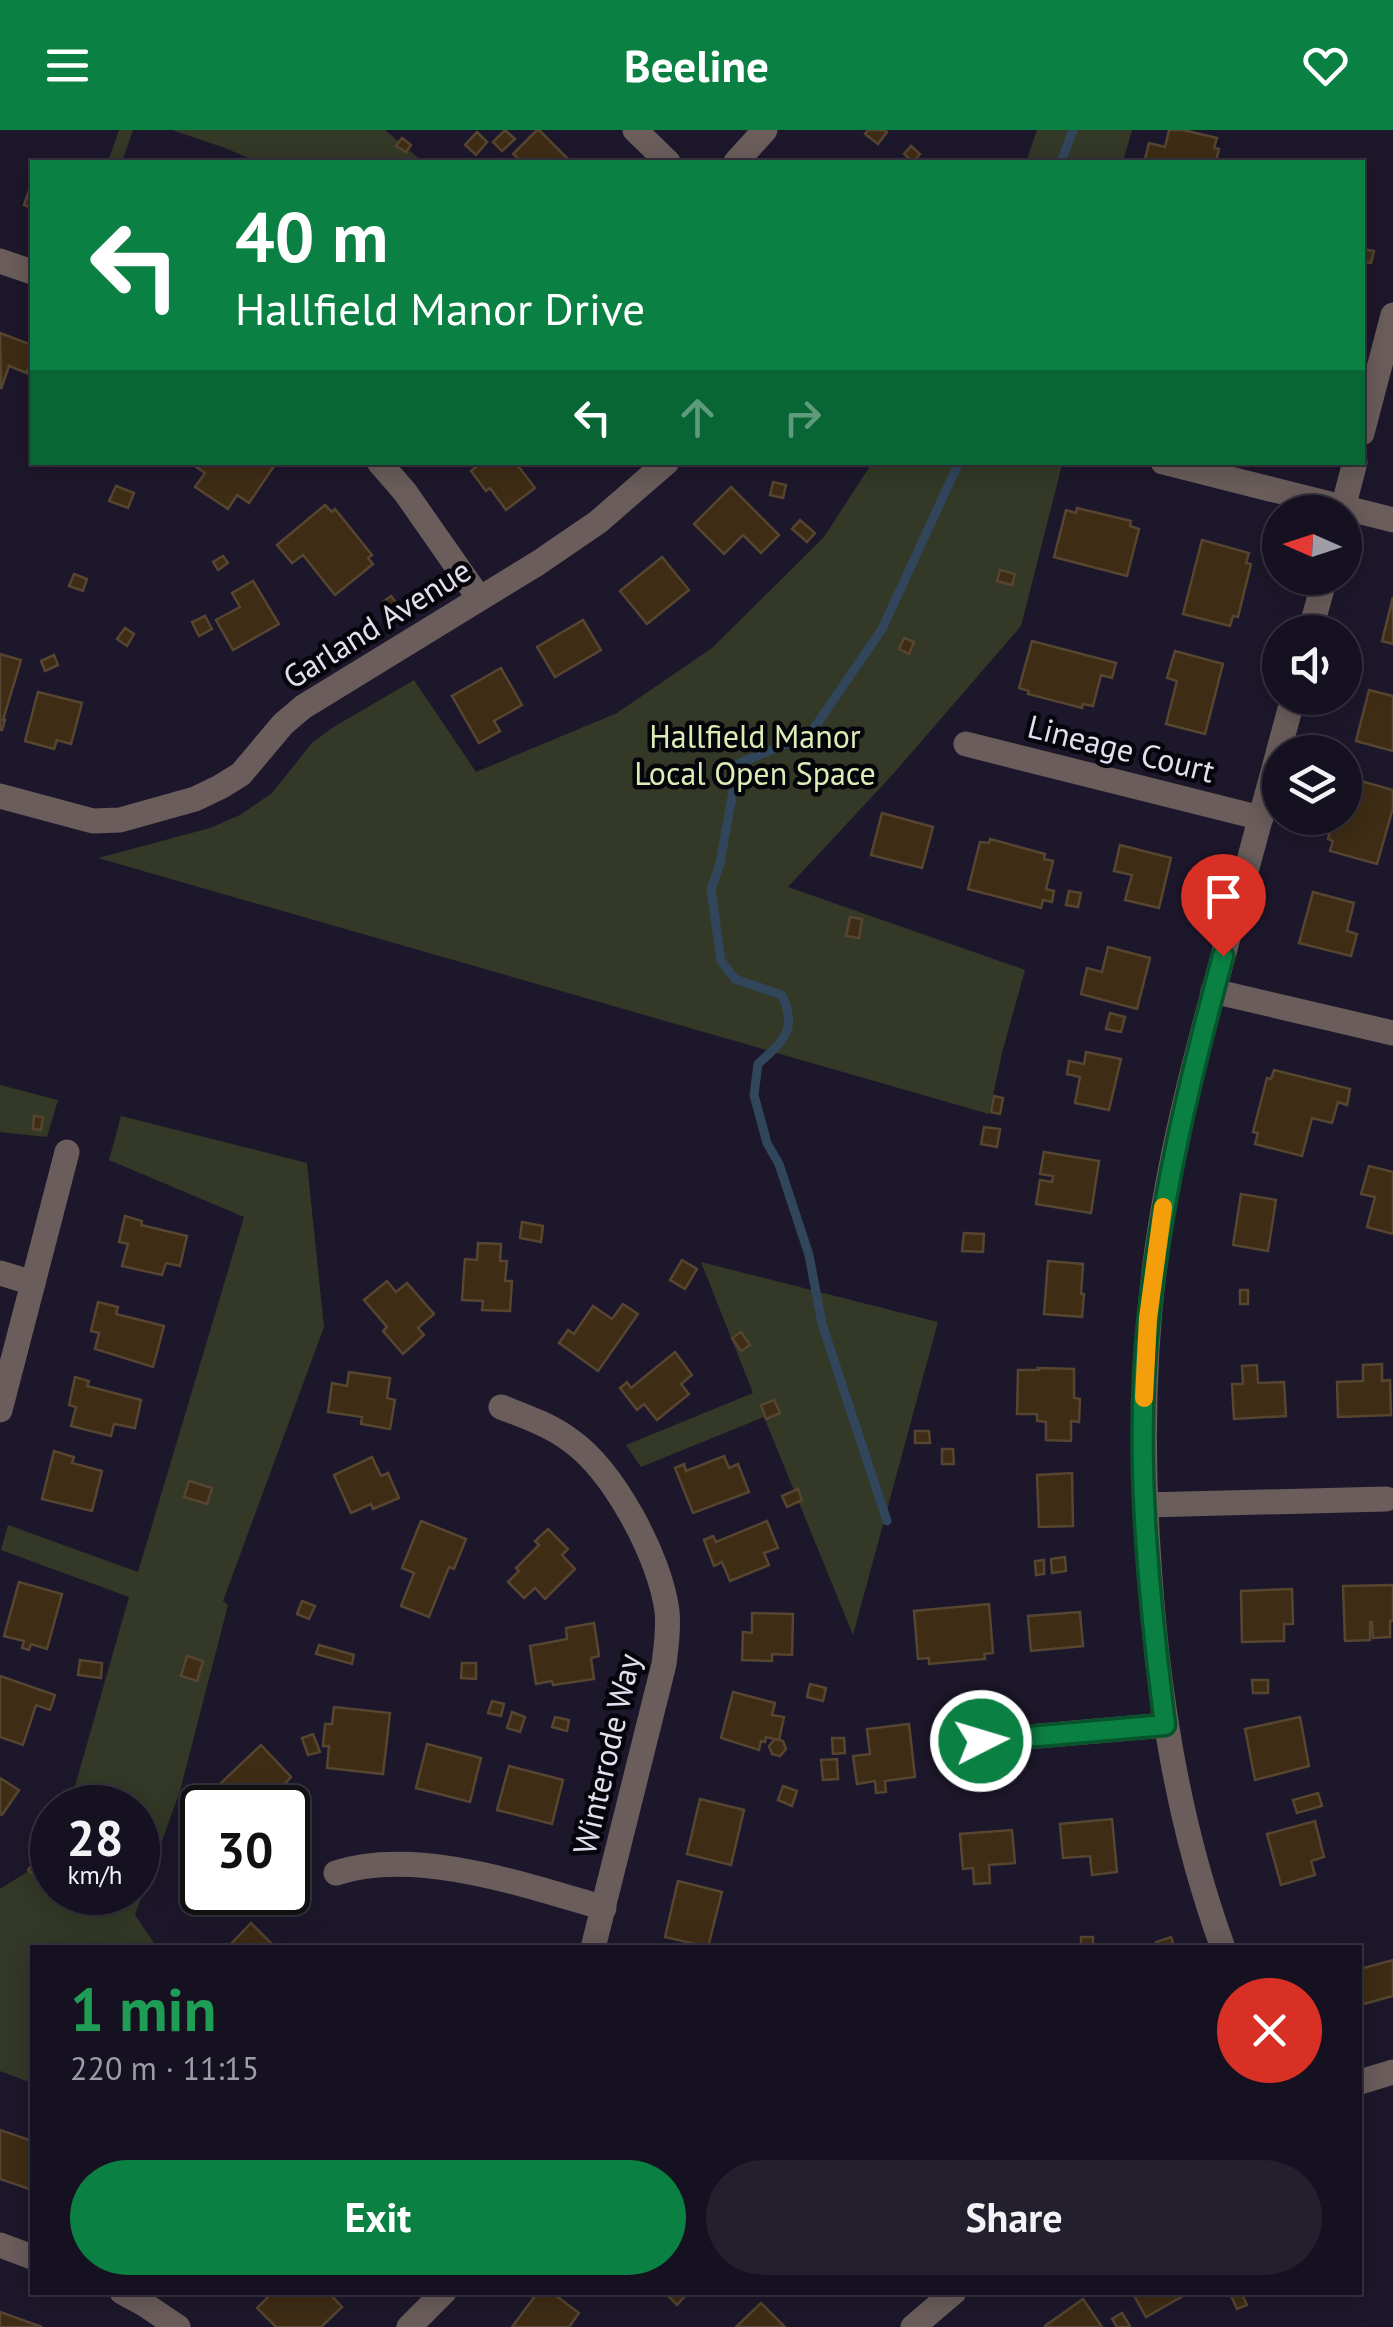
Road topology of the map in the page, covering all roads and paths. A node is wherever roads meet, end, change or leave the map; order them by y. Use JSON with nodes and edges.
{"nodes":[{"id":1,"x":635,"y":130,"type":"edge"},
{"id":2,"x":766,"y":130,"type":"edge"},
{"id":3,"x":666,"y":160,"type":"edge"},
{"id":4,"x":738,"y":160,"type":"edge"},
{"id":5,"x":0,"y":261,"type":"edge"},
{"id":6,"x":30,"y":271,"type":"edge"},
{"id":7,"x":1393,"y":315,"type":"edge"},
{"id":8,"x":1365,"y":422,"type":"edge"},
{"id":9,"x":382,"y":465,"type":"edge"},
{"id":10,"x":663,"y":465,"type":"edge"},
{"id":11,"x":1174,"y":465,"type":"edge"},
{"id":12,"x":1354,"y":465,"type":"edge"},
{"id":13,"x":1287,"y":495,"type":"edge"},
{"id":14,"x":1347,"y":495,"type":"edge"},
{"id":15,"x":1362,"y":514,"type":"edge"},
{"id":16,"x":1393,"y":520,"type":"edge"},
{"id":17,"x":479,"y":598,"type":"junction"},
{"id":18,"x":1288,"y":715,"type":"edge"},
{"id":19,"x":966,"y":744,"type":"dead end"},
{"id":20,"x":0,"y":796,"type":"edge"},
{"id":21,"x":1261,"y":818,"type":"junction"},
{"id":22,"x":1214,"y":991,"type":"junction"},
{"id":23,"x":1393,"y":1033,"type":"edge"},
{"id":24,"x":67,"y":1152,"type":"dead end"},
{"id":25,"x":0,"y":1273,"type":"edge"},
{"id":26,"x":34,"y":1283,"type":"junction"},
{"id":27,"x":501,"y":1408,"type":"dead end"},
{"id":28,"x":0,"y":1410,"type":"edge"},
{"id":29,"x":1386,"y":1499,"type":"dead end"},
{"id":30,"x":1145,"y":1505,"type":"junction"},
{"id":31,"x":1165,"y":1725,"type":"junction"},
{"id":32,"x":981,"y":1741,"type":"dead end"},
{"id":33,"x":336,"y":1872,"type":"dead end"},
{"id":34,"x":604,"y":1908,"type":"junction"},
{"id":35,"x":595,"y":1945,"type":"edge"},
{"id":36,"x":1222,"y":1945,"type":"edge"},
{"id":37,"x":1393,"y":2072,"type":"edge"},
{"id":38,"x":1362,"y":2081,"type":"edge"},
{"id":39,"x":0,"y":2246,"type":"edge"},
{"id":40,"x":30,"y":2256,"type":"edge"},
{"id":41,"x":128,"y":2295,"type":"edge"},
{"id":42,"x":441,"y":2295,"type":"edge"},
{"id":43,"x":950,"y":2295,"type":"edge"},
{"id":44,"x":178,"y":2327,"type":"edge"},
{"id":45,"x":408,"y":2327,"type":"edge"},
{"id":46,"x":913,"y":2327,"type":"edge"}],
"edges":[{"from":1,"to":3,"type":"street"},
{"from":2,"to":4,"type":"street"},
{"from":5,"to":6,"type":"street"},
{"from":7,"to":8,"type":"street"},
{"from":9,"to":17,"type":"street"},
{"from":10,"to":17,"type":"street","name":"Garland Avenue"},
{"from":11,"to":13,"type":"street"},
{"from":12,"to":14,"type":"street"},
{"from":15,"to":16,"type":"street"},
{"from":17,"to":20,"type":"street","name":"Garland Avenue"},
{"from":18,"to":21,"type":"street"},
{"from":19,"to":21,"type":"street","name":"Lineage Court"},
{"from":21,"to":22,"type":"street"},
{"from":22,"to":23,"type":"street"},
{"from":22,"to":30,"type":"street"},
{"from":24,"to":26,"type":"street"},
{"from":25,"to":26,"type":"street"},
{"from":26,"to":28,"type":"street"},
{"from":27,"to":34,"type":"street","name":"Winterode Way"},
{"from":29,"to":30,"type":"street"},
{"from":30,"to":31,"type":"street"},
{"from":31,"to":32,"type":"street"},
{"from":31,"to":36,"type":"street"},
{"from":33,"to":34,"type":"street"},
{"from":34,"to":35,"type":"street","name":"Winterode Way"},
{"from":37,"to":38,"type":"street"},
{"from":39,"to":40,"type":"street"},
{"from":41,"to":44,"type":"street"},
{"from":42,"to":45,"type":"street"},
{"from":43,"to":46,"type":"street"}]}
